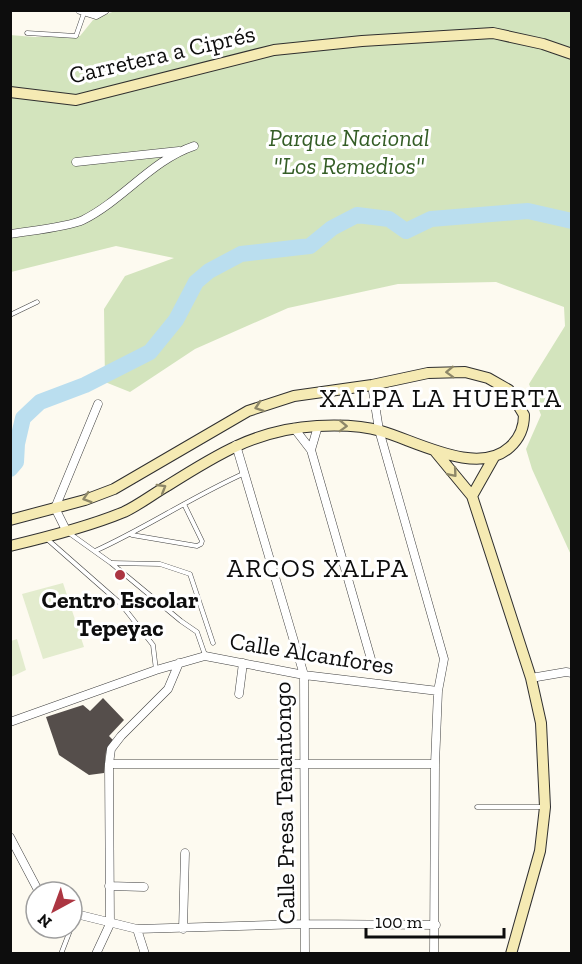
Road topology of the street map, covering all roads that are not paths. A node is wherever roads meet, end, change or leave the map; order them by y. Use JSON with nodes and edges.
{"nodes":[{"id":1,"x":105,"y":10,"type":"edge"},
{"id":2,"x":82,"y":12,"type":"edge"},
{"id":3,"x":27,"y":33,"type":"dead end"},
{"id":4,"x":572,"y":54,"type":"edge"},
{"id":5,"x":10,"y":92,"type":"edge"},
{"id":6,"x":194,"y":146,"type":"dead end"},
{"id":7,"x":180,"y":151,"type":"junction"},
{"id":8,"x":76,"y":162,"type":"dead end"},
{"id":9,"x":10,"y":234,"type":"edge"},
{"id":10,"x":37,"y":302,"type":"dead end"},
{"id":11,"x":10,"y":315,"type":"edge"},
{"id":12,"x":372,"y":385,"type":"junction"},
{"id":13,"x":98,"y":404,"type":"dead end"},
{"id":14,"x":318,"y":426,"type":"junction"},
{"id":15,"x":294,"y":428,"type":"junction"},
{"id":16,"x":379,"y":430,"type":"junction"},
{"id":17,"x":237,"y":445,"type":"junction"},
{"id":18,"x":312,"y":450,"type":"junction"},
{"id":19,"x":434,"y":450,"type":"junction"},
{"id":20,"x":494,"y":457,"type":"junction"},
{"id":21,"x":245,"y":472,"type":"junction"},
{"id":22,"x":472,"y":496,"type":"junction"},
{"id":23,"x":184,"y":504,"type":"junction"},
{"id":24,"x":55,"y":508,"type":"junction"},
{"id":25,"x":10,"y":520,"type":"edge"},
{"id":26,"x":66,"y":530,"type":"junction"},
{"id":27,"x":131,"y":534,"type":"junction"},
{"id":28,"x":45,"y":537,"type":"junction"},
{"id":29,"x":10,"y":546,"type":"edge"},
{"id":30,"x":94,"y":551,"type":"junction"},
{"id":31,"x":111,"y":563,"type":"junction"},
{"id":32,"x":208,"y":629,"type":"junction"},
{"id":33,"x":197,"y":632,"type":"junction"},
{"id":34,"x":213,"y":643,"type":"dead end"},
{"id":35,"x":205,"y":656,"type":"junction"},
{"id":36,"x":179,"y":663,"type":"junction"},
{"id":37,"x":243,"y":663,"type":"junction"},
{"id":38,"x":373,"y":666,"type":"dead end"},
{"id":39,"x":156,"y":670,"type":"junction"},
{"id":40,"x":572,"y":674,"type":"edge"},
{"id":41,"x":304,"y":675,"type":"junction"},
{"id":42,"x":531,"y":678,"type":"junction"},
{"id":43,"x":438,"y":691,"type":"junction"},
{"id":44,"x":239,"y":694,"type":"dead end"},
{"id":45,"x":10,"y":722,"type":"edge"},
{"id":46,"x":109,"y":764,"type":"junction"},
{"id":47,"x":435,"y":765,"type":"junction"},
{"id":48,"x":303,"y":766,"type":"junction"},
{"id":49,"x":477,"y":807,"type":"dead end"},
{"id":50,"x":545,"y":807,"type":"junction"},
{"id":51,"x":10,"y":837,"type":"edge"},
{"id":52,"x":185,"y":853,"type":"dead end"},
{"id":53,"x":33,"y":880,"type":"edge"},
{"id":54,"x":109,"y":886,"type":"junction"},
{"id":55,"x":144,"y":886,"type":"dead end"},
{"id":56,"x":84,"y":917,"type":"edge"},
{"id":57,"x":110,"y":924,"type":"junction"},
{"id":58,"x":304,"y":924,"type":"junction"},
{"id":59,"x":436,"y":925,"type":"junction"},
{"id":60,"x":137,"y":929,"type":"junction"},
{"id":61,"x":183,"y":929,"type":"junction"},
{"id":62,"x":67,"y":940,"type":"edge"},
{"id":63,"x":61,"y":954,"type":"edge"},
{"id":64,"x":96,"y":954,"type":"edge"},
{"id":65,"x":145,"y":954,"type":"edge"},
{"id":66,"x":305,"y":954,"type":"edge"},
{"id":67,"x":434,"y":954,"type":"edge"},
{"id":68,"x":510,"y":954,"type":"edge"}],
"edges":[{"from":1,"to":2,"type":"street"},
{"from":2,"to":3,"type":"lane"},
{"from":4,"to":5,"type":"main road","name":"Carretera a Ciprés"},
{"from":6,"to":7,"type":"street"},
{"from":7,"to":8,"type":"street"},
{"from":7,"to":9,"type":"street"},
{"from":10,"to":11,"type":"lane"},
{"from":12,"to":16,"type":"street"},
{"from":20,"to":12,"type":"main road","one_way":true},
{"from":12,"to":24,"type":"main road","one_way":true},
{"from":13,"to":24,"type":"street"},
{"from":14,"to":15,"type":"main road"},
{"from":14,"to":16,"type":"main road","one_way":true},
{"from":14,"to":18,"type":"street"},
{"from":15,"to":17,"type":"main road"},
{"from":15,"to":18,"type":"street"},
{"from":16,"to":19,"type":"main road"},
{"from":16,"to":43,"type":"street"},
{"from":17,"to":21,"type":"street","name":"Calle Presa Tenantongo"},
{"from":26,"to":17,"type":"main road","one_way":true},
{"from":18,"to":38,"type":"street"},
{"from":19,"to":20,"type":"main road"},
{"from":19,"to":22,"type":"main road","one_way":true},
{"from":20,"to":22,"type":"main road"},
{"from":21,"to":23,"type":"lane"},
{"from":21,"to":41,"type":"street","name":"Calle Presa Tenantongo"},
{"from":22,"to":42,"type":"main road"},
{"from":23,"to":27,"type":"lane"},
{"from":23,"to":27,"type":"lane"},
{"from":24,"to":25,"type":"main road"},
{"from":24,"to":26,"type":"street"},
{"from":26,"to":28,"type":"main road"},
{"from":26,"to":30,"type":"lane"},
{"from":27,"to":30,"type":"lane"},
{"from":28,"to":29,"type":"main road"},
{"from":28,"to":39,"type":"lane"},
{"from":30,"to":31,"type":"lane"},
{"from":31,"to":32,"type":"lane"},
{"from":31,"to":33,"type":"lane"},
{"from":32,"to":33,"type":"lane"},
{"from":32,"to":34,"type":"lane"},
{"from":33,"to":35,"type":"lane"},
{"from":35,"to":36,"type":"street","name":"Calle Alcanfores"},
{"from":35,"to":37,"type":"street","name":"Calle Alcanfores"},
{"from":36,"to":39,"type":"street","name":"Calle Alcanfores"},
{"from":36,"to":46,"type":"street"},
{"from":37,"to":41,"type":"street","name":"Calle Alcanfores"},
{"from":37,"to":44,"type":"street"},
{"from":39,"to":45,"type":"street","name":"Calle Alcanfores"},
{"from":40,"to":42,"type":"street"},
{"from":41,"to":43,"type":"street","name":"Calle Alcanfores"},
{"from":41,"to":48,"type":"street","name":"Calle Presa Tenantongo"},
{"from":42,"to":50,"type":"main road"},
{"from":43,"to":47,"type":"street"},
{"from":46,"to":48,"type":"street"},
{"from":46,"to":54,"type":"street"},
{"from":47,"to":48,"type":"street"},
{"from":47,"to":59,"type":"street"},
{"from":48,"to":58,"type":"street","name":"Calle Presa Tenantongo"},
{"from":49,"to":50,"type":"lane"},
{"from":50,"to":68,"type":"main road"},
{"from":51,"to":53,"type":"street"},
{"from":52,"to":61,"type":"street"},
{"from":54,"to":55,"type":"street"},
{"from":54,"to":57,"type":"street"},
{"from":56,"to":57,"type":"street"},
{"from":57,"to":60,"type":"street"},
{"from":57,"to":64,"type":"street"},
{"from":58,"to":59,"type":"street"},
{"from":58,"to":61,"type":"street"},
{"from":58,"to":66,"type":"street","name":"Calle Presa Tenantongo"},
{"from":59,"to":67,"type":"street"},
{"from":60,"to":61,"type":"street"},
{"from":60,"to":65,"type":"street"},
{"from":62,"to":63,"type":"lane"}]}
